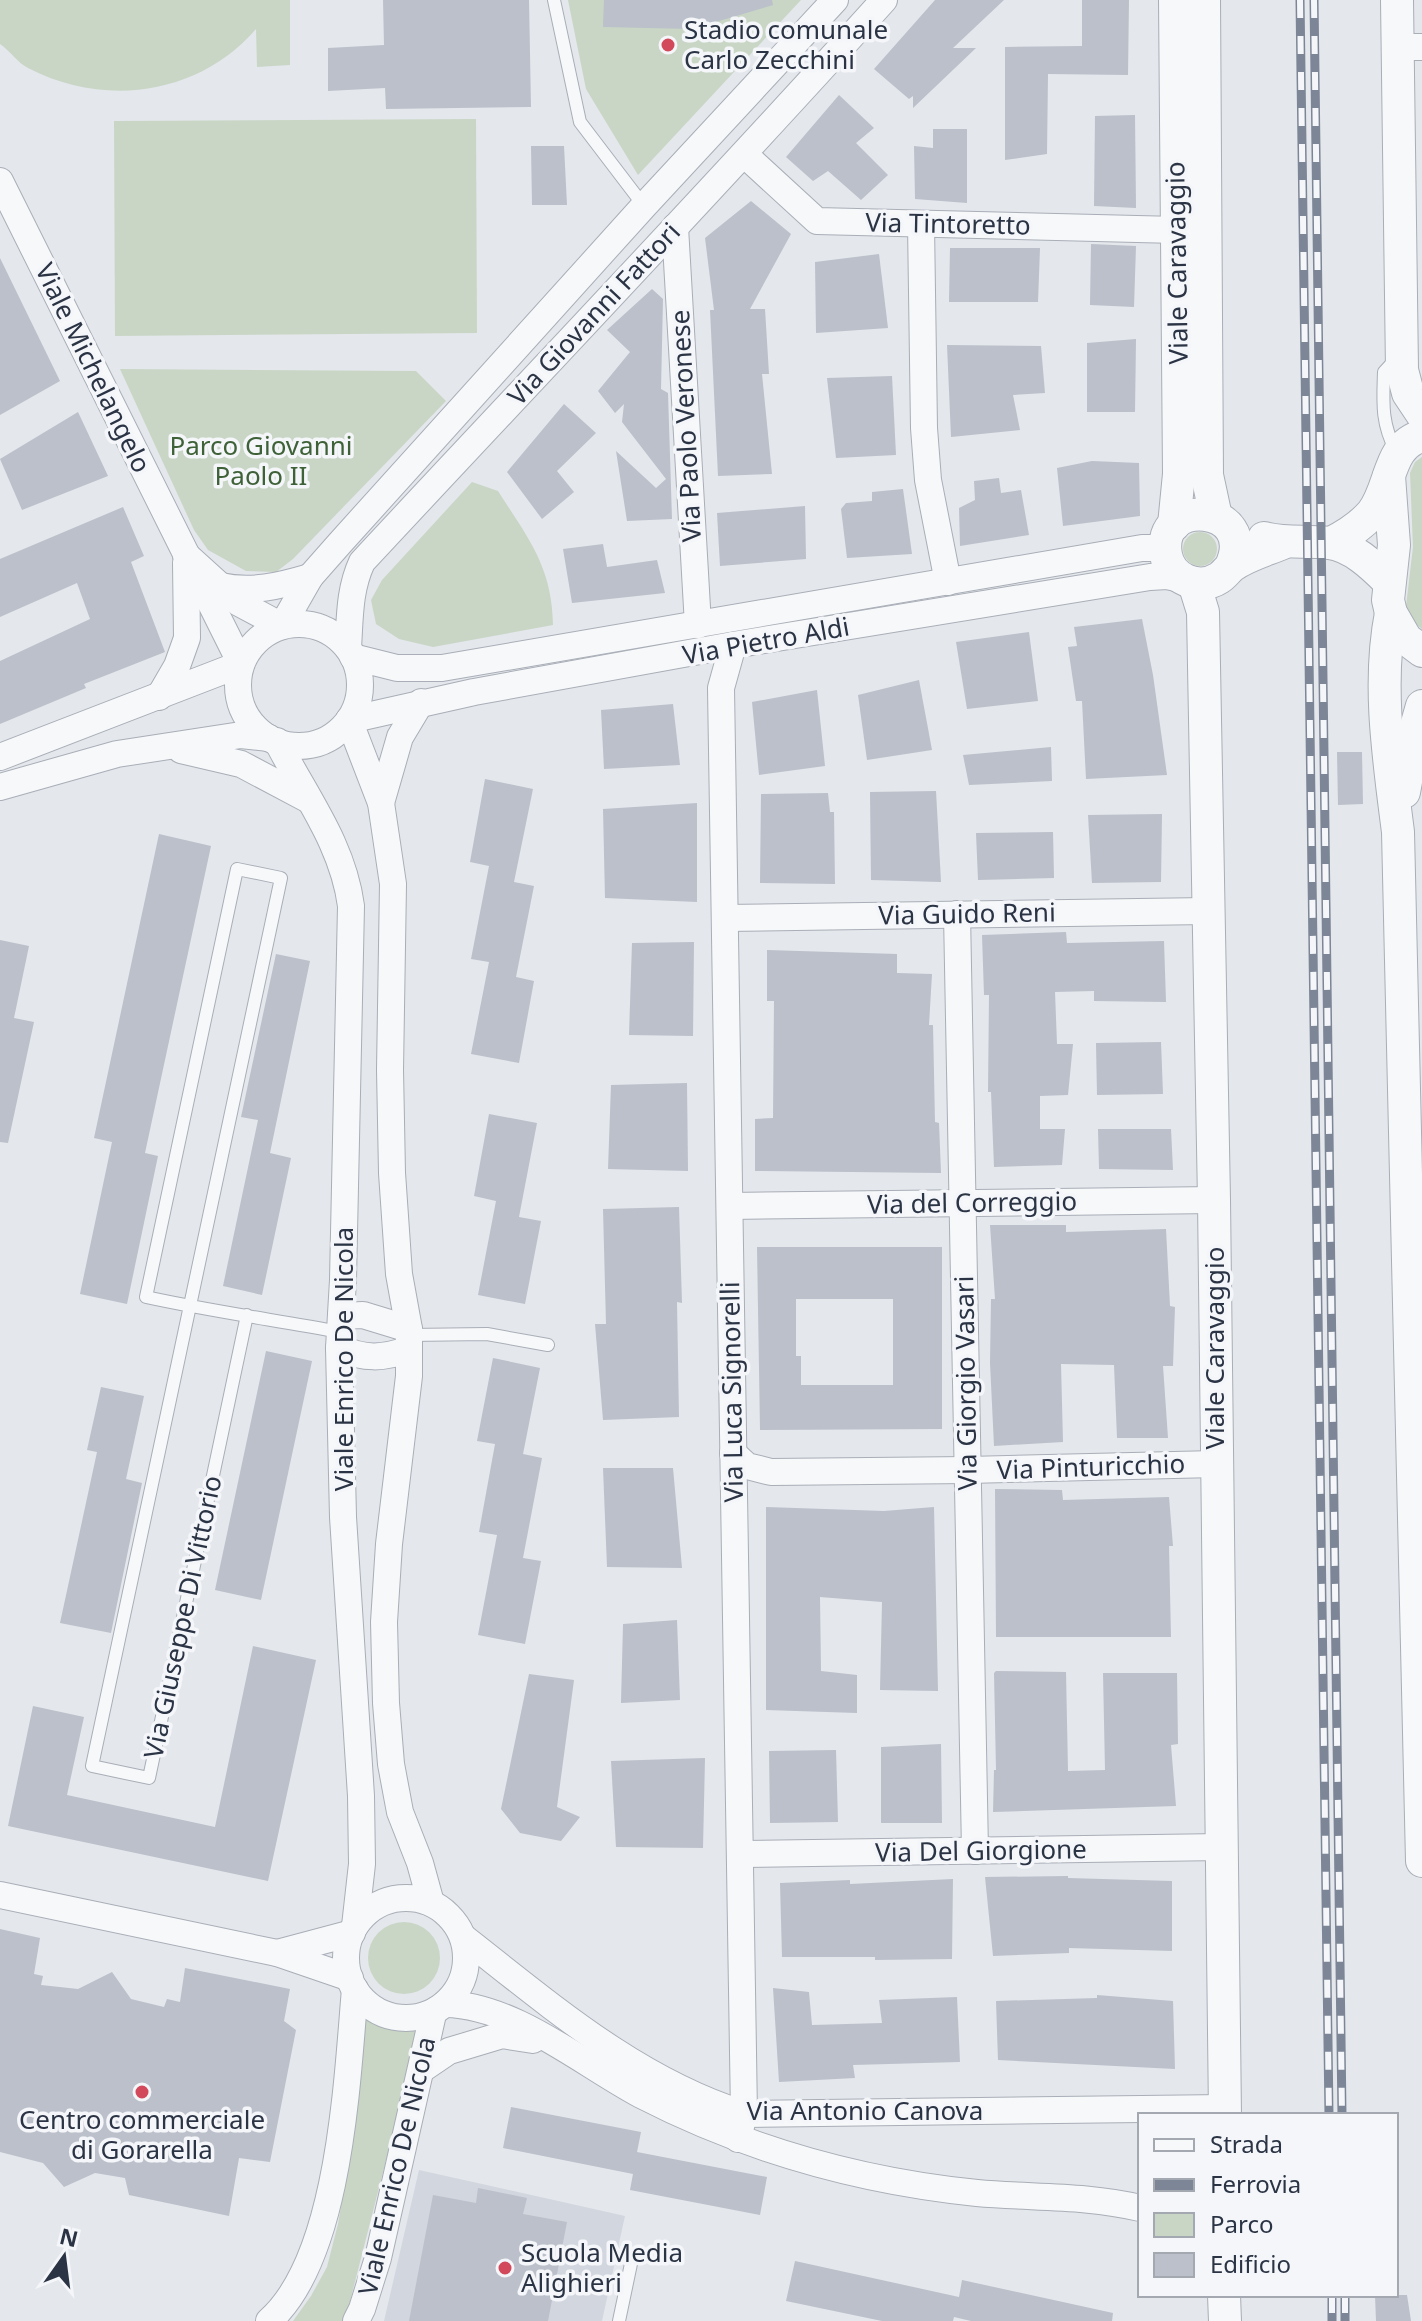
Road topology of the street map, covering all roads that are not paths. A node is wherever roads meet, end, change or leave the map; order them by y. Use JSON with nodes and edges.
{"nodes":[{"id":1,"x":554,"y":0,"type":"edge"},
{"id":2,"x":835,"y":0,"type":"edge"},
{"id":3,"x":884,"y":0,"type":"edge"},
{"id":4,"x":1175,"y":0,"type":"edge"},
{"id":5,"x":1204,"y":0,"type":"edge"},
{"id":6,"x":1397,"y":0,"type":"edge"},
{"id":7,"x":1410,"y":47,"type":"edge"},
{"id":8,"x":745,"y":155,"type":"junction"},
{"id":9,"x":0,"y":181,"type":"edge"},
{"id":10,"x":644,"y":206,"type":"junction"},
{"id":11,"x":921,"y":224,"type":"junction"},
{"id":12,"x":675,"y":227,"type":"junction"},
{"id":13,"x":1177,"y":230,"type":"junction"},
{"id":14,"x":1403,"y":350,"type":"junction"},
{"id":15,"x":1422,"y":377,"type":"edge"},
{"id":16,"x":1422,"y":414,"type":"edge"},
{"id":17,"x":1403,"y":455,"type":"edge"},
{"id":18,"x":1221,"y":521,"type":"junction"},
{"id":19,"x":1169,"y":536,"type":"junction"},
{"id":20,"x":1283,"y":543,"type":"junction"},
{"id":21,"x":1331,"y":543,"type":"junction"},
{"id":22,"x":186,"y":555,"type":"junction"},
{"id":23,"x":1231,"y":566,"type":"junction"},
{"id":24,"x":310,"y":577,"type":"junction"},
{"id":25,"x":1388,"y":581,"type":"junction"},
{"id":26,"x":948,"y":582,"type":"junction"},
{"id":27,"x":1190,"y":582,"type":"junction"},
{"id":28,"x":218,"y":586,"type":"junction"},
{"id":29,"x":1391,"y":613,"type":"junction"},
{"id":30,"x":698,"y":625,"type":"junction"},
{"id":31,"x":282,"y":626,"type":"junction"},
{"id":32,"x":733,"y":645,"type":"junction"},
{"id":33,"x":1422,"y":651,"type":"edge"},
{"id":34,"x":351,"y":652,"type":"junction"},
{"id":35,"x":241,"y":664,"type":"junction"},
{"id":36,"x":159,"y":697,"type":"junction"},
{"id":37,"x":421,"y":702,"type":"junction"},
{"id":38,"x":1422,"y":706,"type":"edge"},
{"id":39,"x":349,"y":720,"type":"junction"},
{"id":40,"x":273,"y":740,"type":"junction"},
{"id":41,"x":157,"y":747,"type":"junction"},
{"id":42,"x":0,"y":757,"type":"edge"},
{"id":43,"x":0,"y":787,"type":"edge"},
{"id":44,"x":308,"y":800,"type":"junction"},
{"id":45,"x":381,"y":803,"type":"junction"},
{"id":46,"x":1398,"y":832,"type":"junction"},
{"id":47,"x":1208,"y":911,"type":"junction"},
{"id":48,"x":957,"y":914,"type":"junction"},
{"id":49,"x":725,"y":918,"type":"junction"},
{"id":50,"x":1214,"y":1200,"type":"junction"},
{"id":51,"x":963,"y":1203,"type":"junction"},
{"id":52,"x":730,"y":1206,"type":"junction"},
{"id":53,"x":190,"y":1307,"type":"junction"},
{"id":54,"x":247,"y":1315,"type":"junction"},
{"id":55,"x":1415,"y":1316,"type":"edge"},
{"id":56,"x":340,"y":1332,"type":"junction"},
{"id":57,"x":409,"y":1338,"type":"junction"},
{"id":58,"x":548,"y":1345,"type":"dead end"},
{"id":59,"x":733,"y":1453,"type":"junction"},
{"id":60,"x":1216,"y":1464,"type":"junction"},
{"id":61,"x":968,"y":1470,"type":"junction"},
{"id":62,"x":1418,"y":1485,"type":"edge"},
{"id":63,"x":1420,"y":1715,"type":"edge"},
{"id":64,"x":1222,"y":1847,"type":"junction"},
{"id":65,"x":975,"y":1851,"type":"junction"},
{"id":66,"x":740,"y":1854,"type":"junction"},
{"id":67,"x":1422,"y":1861,"type":"edge"},
{"id":68,"x":0,"y":1895,"type":"edge"},
{"id":69,"x":431,"y":1903,"type":"junction"},
{"id":70,"x":353,"y":1930,"type":"junction"},
{"id":71,"x":463,"y":1937,"type":"junction"},
{"id":72,"x":277,"y":1953,"type":"junction"},
{"id":73,"x":352,"y":1984,"type":"junction"},
{"id":74,"x":440,"y":2007,"type":"junction"},
{"id":75,"x":553,"y":2043,"type":"junction"},
{"id":76,"x":421,"y":2070,"type":"junction"},
{"id":77,"x":1225,"y":2111,"type":"edge"},
{"id":78,"x":1164,"y":2113,"type":"edge"},
{"id":79,"x":1138,"y":2114,"type":"edge"},
{"id":80,"x":741,"y":2127,"type":"junction"},
{"id":81,"x":1138,"y":2198,"type":"edge"},
{"id":82,"x":1108,"y":2200,"type":"junction"},
{"id":83,"x":1138,"y":2208,"type":"edge"},
{"id":84,"x":632,"y":2259,"type":"dead end"},
{"id":85,"x":1224,"y":2297,"type":"edge"},
{"id":86,"x":269,"y":2321,"type":"edge"},
{"id":87,"x":356,"y":2321,"type":"edge"},
{"id":88,"x":619,"y":2321,"type":"edge"},
{"id":89,"x":1225,"y":2321,"type":"edge"}],
"edges":[{"from":1,"to":10,"type":"lane"},
{"from":2,"to":10,"type":"street","name":"Via Giovanni Fattori"},
{"from":3,"to":8,"type":"street","name":"Via Giovanni Fattori"},
{"from":4,"to":13,"type":"street","name":"Viale Caravaggio"},
{"from":5,"to":18,"type":"street","name":"Viale Caravaggio"},
{"from":6,"to":7,"type":"street"},
{"from":7,"to":14,"type":"street"},
{"from":8,"to":11,"type":"street","name":"Via Tintoretto"},
{"from":8,"to":12,"type":"street","name":"Via Giovanni Fattori"},
{"from":9,"to":22,"type":"street","name":"Viale Michelangelo"},
{"from":10,"to":24,"type":"street","name":"Via Giovanni Fattori"},
{"from":11,"to":13,"type":"street","name":"Via Tintoretto"},
{"from":11,"to":26,"type":"street"},
{"from":12,"to":30,"type":"street","name":"Via Paolo Veronese"},
{"from":12,"to":34,"type":"street","name":"Via Giovanni Fattori"},
{"from":13,"to":19,"type":"street","name":"Viale Caravaggio"},
{"from":14,"to":15,"type":"street"},
{"from":14,"to":16,"type":"street"},
{"from":14,"to":17,"type":"lane"},
{"from":17,"to":21,"type":"street"},
{"from":17,"to":25,"type":"street"},
{"from":18,"to":19,"type":"street"},
{"from":18,"to":20,"type":"street"},
{"from":18,"to":23,"type":"street","name":"Viale Caravaggio"},
{"from":19,"to":26,"type":"street","name":"Via Pietro Aldi"},
{"from":19,"to":27,"type":"street","name":"Viale Caravaggio"},
{"from":20,"to":21,"type":"street"},
{"from":20,"to":23,"type":"street"},
{"from":21,"to":25,"type":"street"},
{"from":22,"to":28,"type":"street","name":"Viale Michelangelo"},
{"from":22,"to":35,"type":"street","name":"Viale Michelangelo"},
{"from":22,"to":36,"type":"street","name":"Viale Michelangelo"},
{"from":23,"to":27,"type":"street"},
{"from":24,"to":28,"type":"street"},
{"from":24,"to":31,"type":"street","name":"Via Giovanni Fattori"},
{"from":25,"to":29,"type":"street"},
{"from":26,"to":30,"type":"street","name":"Via Pietro Aldi"},
{"from":27,"to":32,"type":"street","name":"Via Pietro Aldi"},
{"from":27,"to":47,"type":"street","name":"Viale Caravaggio"},
{"from":28,"to":31,"type":"street","name":"Viale Michelangelo"},
{"from":29,"to":33,"type":"street"},
{"from":29,"to":46,"type":"street"},
{"from":30,"to":34,"type":"street","name":"Via Pietro Aldi"},
{"from":31,"to":34,"type":"street"},
{"from":31,"to":35,"type":"street"},
{"from":32,"to":37,"type":"street","name":"Via Pietro Aldi"},
{"from":32,"to":49,"type":"street","name":"Via Luca Signorelli"},
{"from":34,"to":39,"type":"street"},
{"from":35,"to":36,"type":"street"},
{"from":35,"to":40,"type":"street"},
{"from":36,"to":42,"type":"street"},
{"from":37,"to":39,"type":"street","name":"Via Pietro Aldi"},
{"from":37,"to":45,"type":"street","name":"Viale Enrico De Nicola"},
{"from":38,"to":46,"type":"street"},
{"from":39,"to":40,"type":"street"},
{"from":39,"to":45,"type":"street","name":"Viale Enrico De Nicola"},
{"from":40,"to":41,"type":"street"},
{"from":40,"to":44,"type":"street","name":"Viale Enrico De Nicola"},
{"from":41,"to":43,"type":"street"},
{"from":41,"to":44,"type":"street","name":"Viale Enrico De Nicola"},
{"from":44,"to":56,"type":"street","name":"Viale Enrico De Nicola"},
{"from":45,"to":57,"type":"street","name":"Viale Enrico De Nicola"},
{"from":46,"to":55,"type":"street"},
{"from":47,"to":48,"type":"street","name":"Via Guido Reni"},
{"from":47,"to":50,"type":"street","name":"Viale Caravaggio"},
{"from":48,"to":49,"type":"street","name":"Via Guido Reni"},
{"from":48,"to":51,"type":"street","name":"Via Giorgio Vasari"},
{"from":49,"to":52,"type":"street","name":"Via Luca Signorelli"},
{"from":50,"to":51,"type":"street","name":"Via del Correggio"},
{"from":50,"to":60,"type":"street","name":"Viale Caravaggio"},
{"from":51,"to":52,"type":"street","name":"Via del Correggio"},
{"from":51,"to":61,"type":"street","name":"Via Giorgio Vasari"},
{"from":52,"to":59,"type":"street","name":"Via Luca Signorelli"},
{"from":53,"to":53,"type":"lane","name":"Via Giuseppe Di Vittorio"},
{"from":53,"to":54,"type":"lane","name":"Via Giuseppe Di Vittorio"},
{"from":53,"to":54,"type":"lane","name":"Via Giuseppe Di Vittorio"},
{"from":54,"to":56,"type":"lane","name":"Via Giuseppe Di Vittorio"},
{"from":55,"to":62,"type":"street"},
{"from":56,"to":57,"type":"street"},
{"from":56,"to":57,"type":"street"},
{"from":56,"to":70,"type":"street","name":"Viale Enrico De Nicola"},
{"from":57,"to":58,"type":"lane"},
{"from":57,"to":69,"type":"street","name":"Viale Enrico De Nicola"},
{"from":59,"to":61,"type":"street","name":"Via Pinturicchio"},
{"from":59,"to":66,"type":"street","name":"Via Luca Signorelli"},
{"from":60,"to":61,"type":"street","name":"Via Pinturicchio"},
{"from":60,"to":64,"type":"street","name":"Viale Caravaggio"},
{"from":61,"to":65,"type":"street","name":"Via Giorgio Vasari"},
{"from":62,"to":63,"type":"street"},
{"from":63,"to":67,"type":"street"},
{"from":64,"to":65,"type":"street","name":"Via Del Giorgione"},
{"from":64,"to":77,"type":"street","name":"Viale Caravaggio"},
{"from":65,"to":66,"type":"street","name":"Via Del Giorgione"},
{"from":66,"to":80,"type":"street","name":"Via Luca Signorelli"},
{"from":68,"to":72,"type":"street"},
{"from":69,"to":70,"type":"street"},
{"from":69,"to":71,"type":"street"},
{"from":70,"to":72,"type":"street"},
{"from":70,"to":73,"type":"street"},
{"from":71,"to":74,"type":"street"},
{"from":71,"to":80,"type":"street","name":"Via Antonio Canova"},
{"from":72,"to":73,"type":"street"},
{"from":73,"to":74,"type":"street"},
{"from":73,"to":86,"type":"street"},
{"from":74,"to":75,"type":"street","name":"Via Antonio Canova"},
{"from":74,"to":76,"type":"street","name":"Viale Enrico De Nicola"},
{"from":75,"to":76,"type":"street"},
{"from":75,"to":80,"type":"street","name":"Via Antonio Canova"},
{"from":76,"to":87,"type":"street","name":"Viale Enrico De Nicola"},
{"from":77,"to":78,"type":"street","name":"Via Antonio Canova"},
{"from":79,"to":80,"type":"street","name":"Via Antonio Canova"},
{"from":80,"to":82,"type":"street","name":"Via Antonio Canova"},
{"from":81,"to":82,"type":"street","name":"Via Antonio Canova"},
{"from":82,"to":83,"type":"street","name":"Via Antonio Canova"},
{"from":84,"to":88,"type":"lane"},
{"from":85,"to":89,"type":"street"}]}
